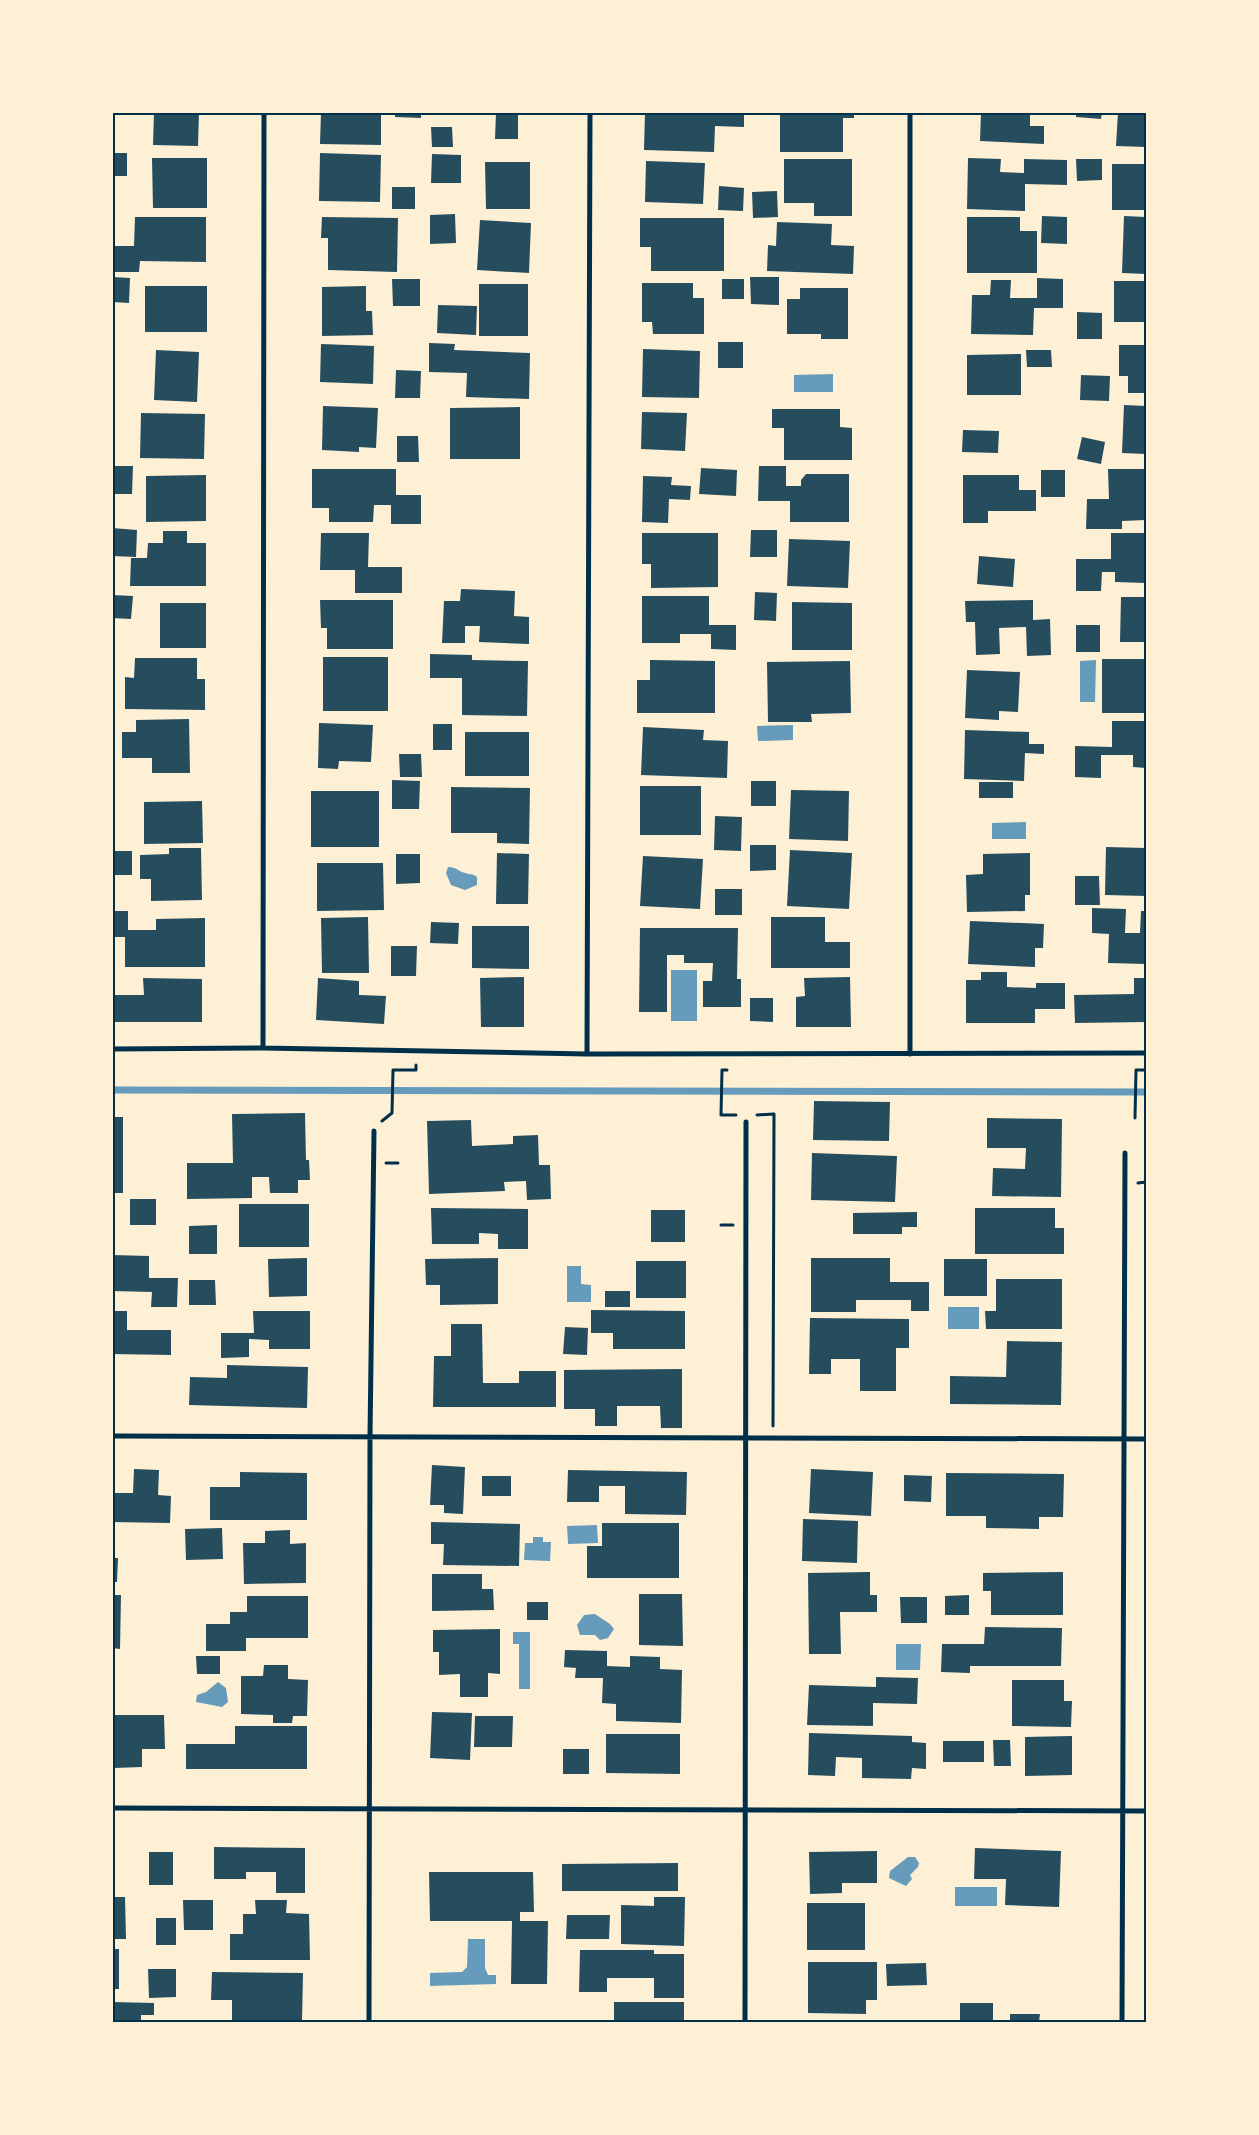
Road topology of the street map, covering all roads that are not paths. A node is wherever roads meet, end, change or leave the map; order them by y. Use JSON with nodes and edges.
{"nodes":[{"id":1,"x":264,"y":112,"type":"edge"},
{"id":2,"x":590,"y":112,"type":"edge"},
{"id":3,"x":910,"y":112,"type":"edge"},
{"id":4,"x":264,"y":1048,"type":"junction"},
{"id":5,"x":112,"y":1049,"type":"edge"},
{"id":6,"x":1146,"y":1053,"type":"edge"},
{"id":7,"x":587,"y":1054,"type":"junction"},
{"id":8,"x":910,"y":1054,"type":"junction"},
{"id":9,"x":746,"y":1122,"type":"dead end"},
{"id":10,"x":374,"y":1131,"type":"road end"},
{"id":11,"x":1125,"y":1154,"type":"dead end"},
{"id":12,"x":112,"y":1436,"type":"edge"},
{"id":13,"x":370,"y":1437,"type":"junction"},
{"id":14,"x":746,"y":1438,"type":"junction"},
{"id":15,"x":1124,"y":1439,"type":"junction"},
{"id":16,"x":1146,"y":1439,"type":"edge"},
{"id":17,"x":112,"y":1808,"type":"edge"},
{"id":18,"x":369,"y":1809,"type":"junction"},
{"id":19,"x":745,"y":1810,"type":"junction"},
{"id":20,"x":1123,"y":1811,"type":"junction"},
{"id":21,"x":1146,"y":1811,"type":"edge"},
{"id":22,"x":369,"y":2022,"type":"edge"},
{"id":23,"x":744,"y":2022,"type":"edge"},
{"id":24,"x":1122,"y":2022,"type":"edge"}],
"edges":[{"from":1,"to":4,"type":"street"},
{"from":2,"to":7,"type":"street"},
{"from":3,"to":8,"type":"street"},
{"from":4,"to":5,"type":"street"},
{"from":4,"to":7,"type":"street"},
{"from":6,"to":8,"type":"street"},
{"from":7,"to":8,"type":"street"},
{"from":9,"to":14,"type":"street"},
{"from":10,"to":13,"type":"street"},
{"from":11,"to":15,"type":"street"},
{"from":12,"to":13,"type":"street"},
{"from":13,"to":14,"type":"street"},
{"from":13,"to":18,"type":"street"},
{"from":14,"to":15,"type":"street"},
{"from":14,"to":19,"type":"street"},
{"from":15,"to":16,"type":"street"},
{"from":15,"to":20,"type":"street"},
{"from":17,"to":18,"type":"street"},
{"from":18,"to":19,"type":"street"},
{"from":18,"to":22,"type":"street"},
{"from":19,"to":20,"type":"street"},
{"from":19,"to":23,"type":"street"},
{"from":20,"to":21,"type":"street"},
{"from":20,"to":24,"type":"street"}]}
